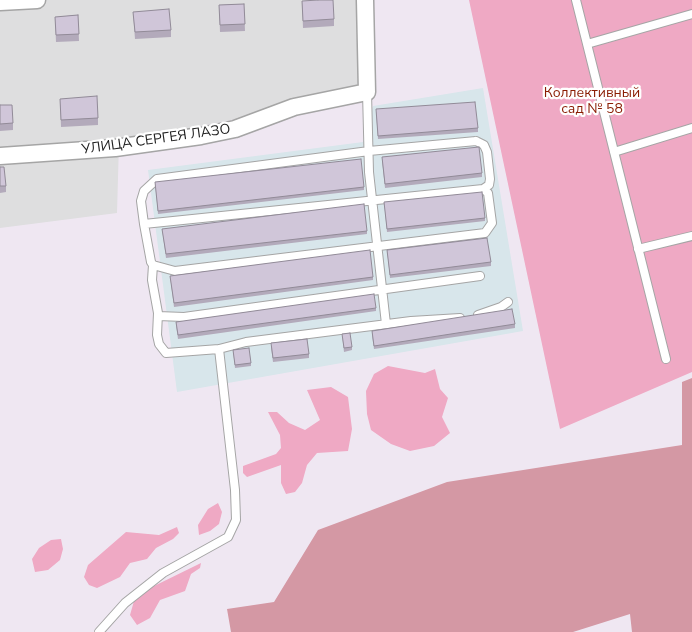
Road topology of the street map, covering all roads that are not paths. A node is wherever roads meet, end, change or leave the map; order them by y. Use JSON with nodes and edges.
{"nodes":[{"id":1,"x":37,"y":0,"type":"edge"},
{"id":2,"x":365,"y":0,"type":"edge"},
{"id":3,"x":576,"y":0,"type":"edge"},
{"id":4,"x":0,"y":2,"type":"edge"},
{"id":5,"x":692,"y":14,"type":"edge"},
{"id":6,"x":587,"y":44,"type":"junction"},
{"id":7,"x":367,"y":92,"type":"junction"},
{"id":8,"x":692,"y":128,"type":"edge"},
{"id":9,"x":369,"y":151,"type":"junction"},
{"id":10,"x":614,"y":152,"type":"junction"},
{"id":11,"x":0,"y":156,"type":"edge"},
{"id":12,"x":484,"y":189,"type":"junction"},
{"id":13,"x":372,"y":200,"type":"junction"},
{"id":14,"x":144,"y":224,"type":"junction"},
{"id":15,"x":692,"y":236,"type":"edge"},
{"id":16,"x":376,"y":245,"type":"junction"},
{"id":17,"x":638,"y":249,"type":"junction"},
{"id":18,"x":154,"y":265,"type":"junction"},
{"id":19,"x":480,"y":276,"type":"dead end"},
{"id":20,"x":381,"y":290,"type":"junction"},
{"id":21,"x":508,"y":302,"type":"dead end"},
{"id":22,"x":158,"y":316,"type":"junction"},
{"id":23,"x":386,"y":324,"type":"junction"},
{"id":24,"x":219,"y":349,"type":"junction"},
{"id":25,"x":666,"y":359,"type":"dead end"},
{"id":26,"x":99,"y":632,"type":"edge"}],
"edges":[{"from":1,"to":4,"type":"street"},
{"from":2,"to":7,"type":"street"},
{"from":3,"to":6,"type":"lane"},
{"from":5,"to":6,"type":"lane"},
{"from":6,"to":10,"type":"lane"},
{"from":7,"to":9,"type":"lane"},
{"from":7,"to":11,"type":"street","name":"УЛИЦА СЕРГЕЯ ЛАЗО"},
{"from":8,"to":10,"type":"lane"},
{"from":9,"to":12,"type":"lane"},
{"from":9,"to":13,"type":"lane"},
{"from":9,"to":14,"type":"lane"},
{"from":10,"to":17,"type":"lane"},
{"from":12,"to":13,"type":"lane"},
{"from":12,"to":16,"type":"lane"},
{"from":13,"to":14,"type":"lane"},
{"from":13,"to":16,"type":"lane"},
{"from":14,"to":18,"type":"lane"},
{"from":15,"to":17,"type":"lane"},
{"from":16,"to":18,"type":"lane"},
{"from":16,"to":20,"type":"lane"},
{"from":17,"to":25,"type":"lane"},
{"from":18,"to":22,"type":"lane"},
{"from":19,"to":20,"type":"lane"},
{"from":20,"to":22,"type":"lane"},
{"from":20,"to":23,"type":"lane"},
{"from":21,"to":23,"type":"lane"},
{"from":22,"to":24,"type":"lane"},
{"from":23,"to":24,"type":"lane"},
{"from":24,"to":26,"type":"lane"}]}
